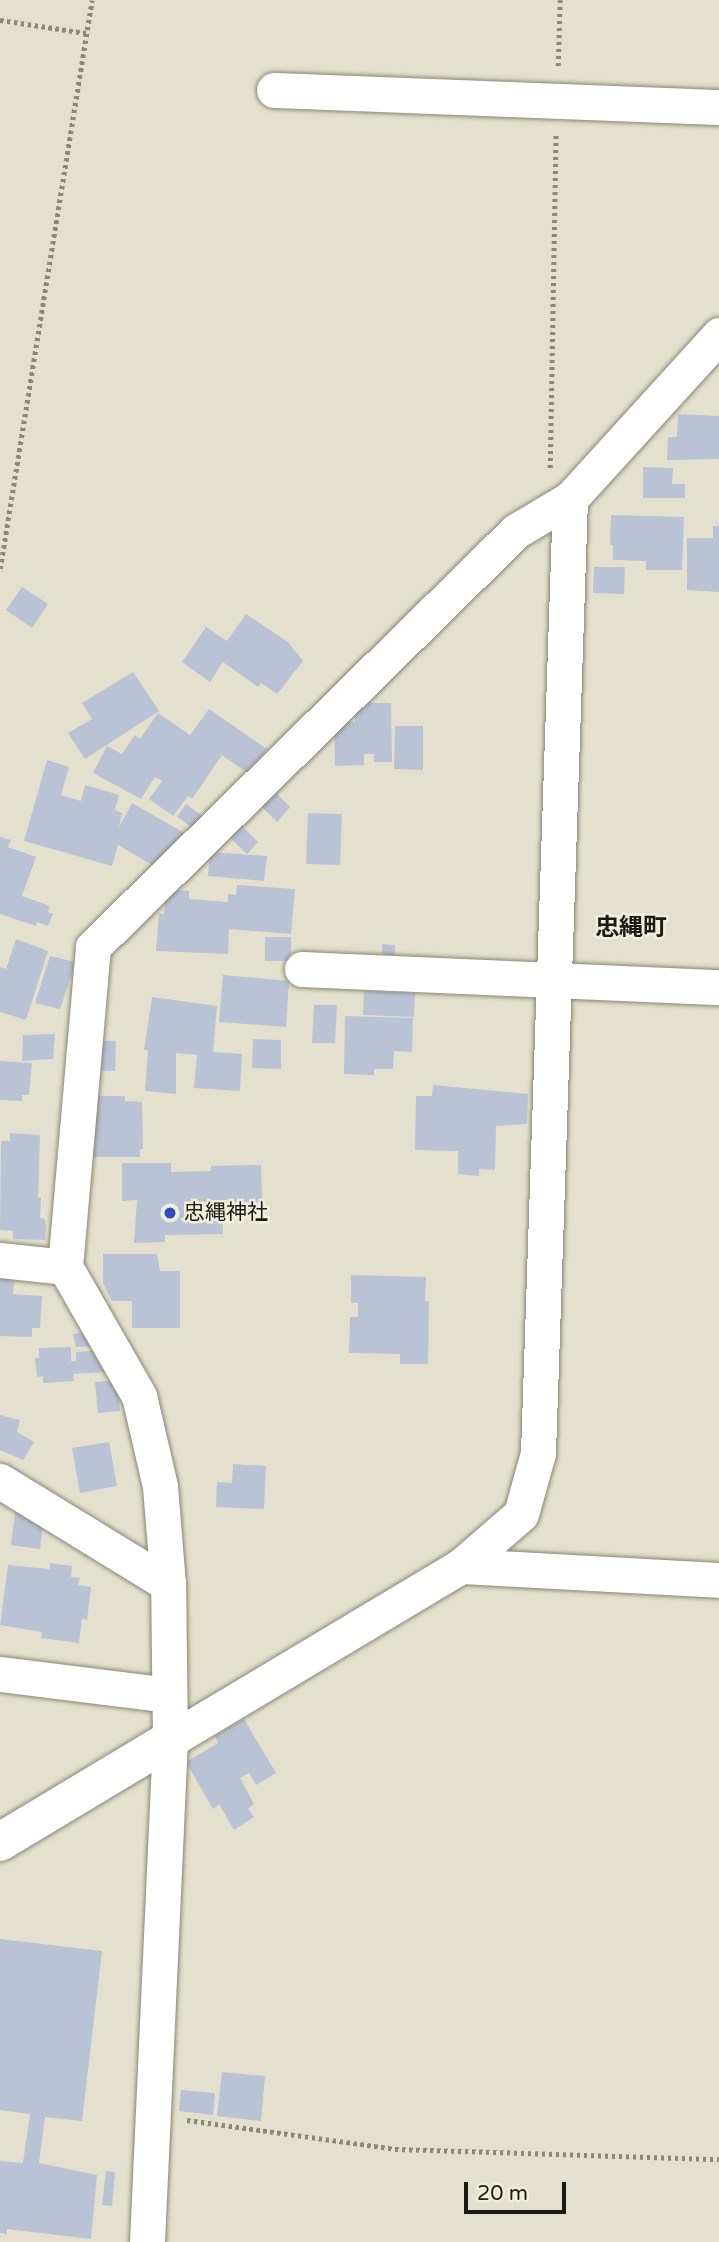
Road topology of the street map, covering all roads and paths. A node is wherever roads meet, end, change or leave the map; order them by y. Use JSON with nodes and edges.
{"nodes":[{"id":1,"x":92,"y":0,"type":"edge"},
{"id":2,"x":560,"y":0,"type":"edge"},
{"id":3,"x":0,"y":20,"type":"edge"},
{"id":4,"x":86,"y":33,"type":"junction"},
{"id":5,"x":274,"y":90,"type":"dead end"},
{"id":6,"x":556,"y":101,"type":"junction"},
{"id":7,"x":719,"y":107,"type":"edge"},
{"id":8,"x":719,"y":335,"type":"edge"},
{"id":9,"x":560,"y":505,"type":"junction"},
{"id":10,"x":0,"y":569,"type":"edge"},
{"id":11,"x":302,"y":969,"type":"dead end"},
{"id":12,"x":554,"y":981,"type":"junction"},
{"id":13,"x":719,"y":986,"type":"edge"},
{"id":14,"x":0,"y":1260,"type":"edge"},
{"id":15,"x":65,"y":1268,"type":"junction"},
{"id":16,"x":0,"y":1482,"type":"edge"},
{"id":17,"x":461,"y":1566,"type":"junction"},
{"id":18,"x":719,"y":1580,"type":"edge"},
{"id":19,"x":168,"y":1584,"type":"junction"},
{"id":20,"x":0,"y":1674,"type":"edge"},
{"id":21,"x":169,"y":1695,"type":"junction"},
{"id":22,"x":170,"y":1740,"type":"junction"},
{"id":23,"x":0,"y":1842,"type":"edge"},
{"id":24,"x":152,"y":2115,"type":"junction"},
{"id":25,"x":719,"y":2159,"type":"edge"},
{"id":26,"x":147,"y":2242,"type":"edge"}],
"edges":[{"from":1,"to":4,"type":"path"},
{"from":2,"to":6,"type":"path"},
{"from":3,"to":4,"type":"path"},
{"from":4,"to":10,"type":"path"},
{"from":5,"to":6,"type":"street"},
{"from":6,"to":7,"type":"street"},
{"from":6,"to":9,"type":"path"},
{"from":8,"to":9,"type":"street"},
{"from":9,"to":12,"type":"street"},
{"from":9,"to":15,"type":"street"},
{"from":11,"to":12,"type":"street"},
{"from":12,"to":13,"type":"street"},
{"from":12,"to":17,"type":"street"},
{"from":14,"to":15,"type":"street"},
{"from":15,"to":19,"type":"street"},
{"from":16,"to":19,"type":"street"},
{"from":17,"to":18,"type":"street"},
{"from":17,"to":22,"type":"street"},
{"from":19,"to":21,"type":"street"},
{"from":20,"to":21,"type":"street"},
{"from":21,"to":22,"type":"street"},
{"from":22,"to":23,"type":"street"},
{"from":22,"to":24,"type":"street"},
{"from":24,"to":25,"type":"path"},
{"from":24,"to":26,"type":"street"}]}
